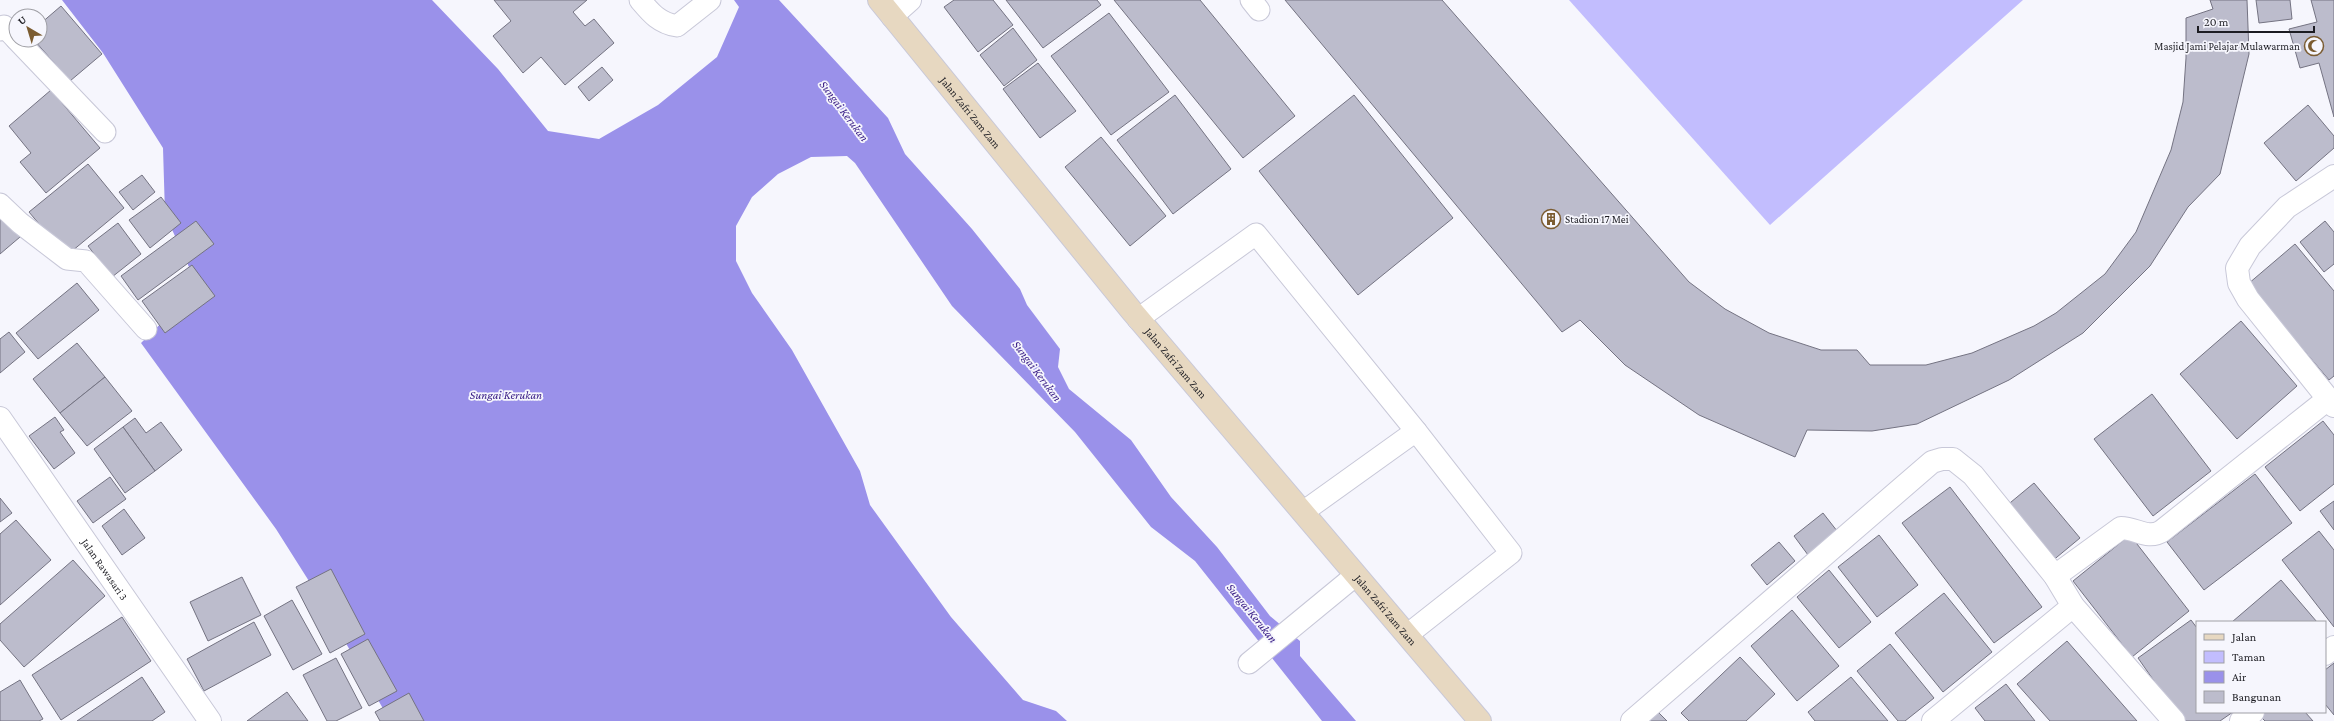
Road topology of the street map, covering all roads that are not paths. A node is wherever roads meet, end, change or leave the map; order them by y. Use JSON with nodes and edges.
{"nodes":[{"id":1,"x":640,"y":0,"type":"edge"},
{"id":2,"x":709,"y":0,"type":"edge"},
{"id":3,"x":910,"y":0,"type":"edge"},
{"id":4,"x":885,"y":8,"type":"edge"},
{"id":5,"x":0,"y":30,"type":"edge"},
{"id":6,"x":8,"y":30,"type":"edge"},
{"id":7,"x":26,"y":48,"type":"edge"},
{"id":8,"x":105,"y":132,"type":"dead end"},
{"id":9,"x":2334,"y":176,"type":"edge"},
{"id":10,"x":0,"y":204,"type":"edge"},
{"id":11,"x":1138,"y":319,"type":"junction"},
{"id":12,"x":146,"y":329,"type":"dead end"},
{"id":13,"x":2331,"y":403,"type":"edge"},
{"id":14,"x":0,"y":418,"type":"edge"},
{"id":15,"x":1416,"y":431,"type":"junction"},
{"id":16,"x":1303,"y":512,"type":"junction"},
{"id":17,"x":1356,"y":575,"type":"junction"},
{"id":18,"x":2055,"y":576,"type":"junction"},
{"id":19,"x":2073,"y":606,"type":"junction"},
{"id":20,"x":1407,"y":635,"type":"junction"},
{"id":21,"x":2334,"y":647,"type":"edge"},
{"id":22,"x":2326,"y":653,"type":"edge"},
{"id":23,"x":1249,"y":663,"type":"dead end"},
{"id":24,"x":2252,"y":713,"type":"edge"},
{"id":25,"x":210,"y":721,"type":"edge"},
{"id":26,"x":1480,"y":721,"type":"edge"},
{"id":27,"x":1632,"y":721,"type":"edge"},
{"id":28,"x":1933,"y":721,"type":"edge"},
{"id":29,"x":2174,"y":721,"type":"edge"},
{"id":30,"x":2242,"y":721,"type":"edge"}],
"edges":[{"from":1,"to":2,"type":"lane"},
{"from":3,"to":4,"type":"street"},
{"from":4,"to":11,"type":"main road","name":"Jalan Zafri Zam Zam"},
{"from":5,"to":6,"type":"lane"},
{"from":7,"to":8,"type":"lane"},
{"from":9,"to":13,"type":"street"},
{"from":10,"to":12,"type":"lane"},
{"from":11,"to":15,"type":"lane"},
{"from":11,"to":16,"type":"main road","name":"Jalan Zafri Zam Zam"},
{"from":13,"to":18,"type":"street"},
{"from":14,"to":25,"type":"street","name":"Jalan Rawasari 3"},
{"from":15,"to":16,"type":"lane"},
{"from":15,"to":20,"type":"lane"},
{"from":16,"to":17,"type":"main road","name":"Jalan Zafri Zam Zam"},
{"from":17,"to":20,"type":"main road","name":"Jalan Zafri Zam Zam"},
{"from":17,"to":23,"type":"lane"},
{"from":18,"to":19,"type":"street"},
{"from":18,"to":27,"type":"street"},
{"from":19,"to":28,"type":"street"},
{"from":19,"to":29,"type":"street"},
{"from":20,"to":26,"type":"main road","name":"Jalan Zafri Zam Zam"},
{"from":21,"to":22,"type":"street"},
{"from":24,"to":30,"type":"street"}]}
